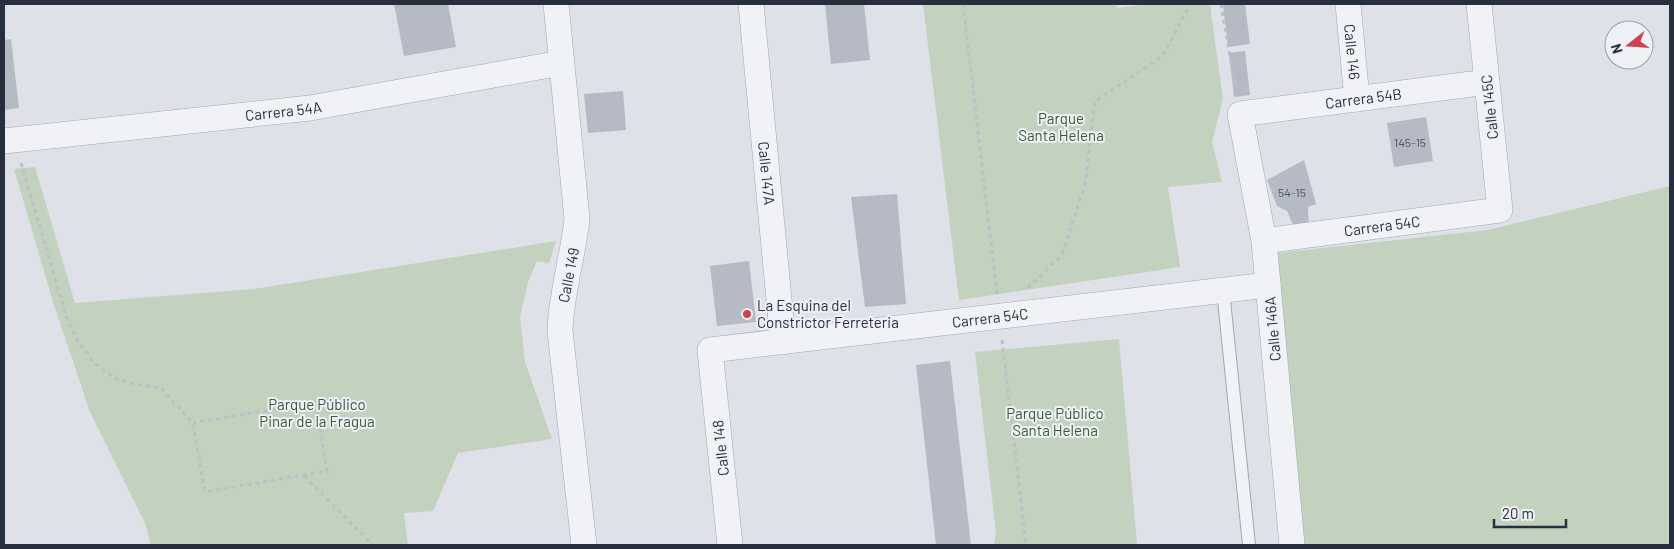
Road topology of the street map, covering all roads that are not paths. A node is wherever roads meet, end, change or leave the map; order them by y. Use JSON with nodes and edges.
{"nodes":[{"id":1,"x":556,"y":4,"type":"edge"},
{"id":2,"x":751,"y":4,"type":"edge"},
{"id":3,"x":1348,"y":4,"type":"edge"},
{"id":4,"x":1479,"y":4,"type":"edge"},
{"id":5,"x":561,"y":63,"type":"junction"},
{"id":6,"x":1487,"y":82,"type":"junction"},
{"id":7,"x":1357,"y":98,"type":"junction"},
{"id":8,"x":1240,"y":114,"type":"joint"},
{"id":9,"x":9,"y":140,"type":"edge"},
{"id":10,"x":1500,"y":210,"type":"joint"},
{"id":11,"x":1264,"y":241,"type":"junction"},
{"id":12,"x":1268,"y":285,"type":"junction"},
{"id":13,"x":1223,"y":290,"type":"junction"},
{"id":14,"x":783,"y":342,"type":"junction"},
{"id":15,"x":710,"y":350,"type":"joint"},
{"id":16,"x":584,"y":545,"type":"edge"},
{"id":17,"x":730,"y":545,"type":"edge"},
{"id":18,"x":1249,"y":545,"type":"edge"},
{"id":19,"x":1292,"y":545,"type":"edge"}],
"edges":[{"from":1,"to":5,"type":"street","name":"Calle 149"},
{"from":2,"to":14,"type":"street","name":"Calle 147A"},
{"from":3,"to":7,"type":"street","name":"Calle 146"},
{"from":4,"to":6,"type":"street","name":"Calle 145C"},
{"from":5,"to":9,"type":"street","name":"Carrera 54A"},
{"from":5,"to":16,"type":"street","name":"Calle 149"},
{"from":6,"to":7,"type":"street","name":"Carrera 54B"},
{"from":6,"to":10,"type":"street","name":"Calle 145C"},
{"from":7,"to":8,"type":"street","name":"Carrera 54B"},
{"from":8,"to":11,"type":"street","name":"Calle 146A"},
{"from":10,"to":11,"type":"street","name":"Carrera 54C"},
{"from":11,"to":12,"type":"street","name":"Calle 146A"},
{"from":12,"to":13,"type":"street","name":"Carrera 54C"},
{"from":12,"to":19,"type":"street","name":"Calle 146A"},
{"from":13,"to":14,"type":"street","name":"Carrera 54C"},
{"from":13,"to":18,"type":"lane"},
{"from":14,"to":15,"type":"street","name":"Carrera 54C"},
{"from":15,"to":17,"type":"street","name":"Calle 148"}]}
